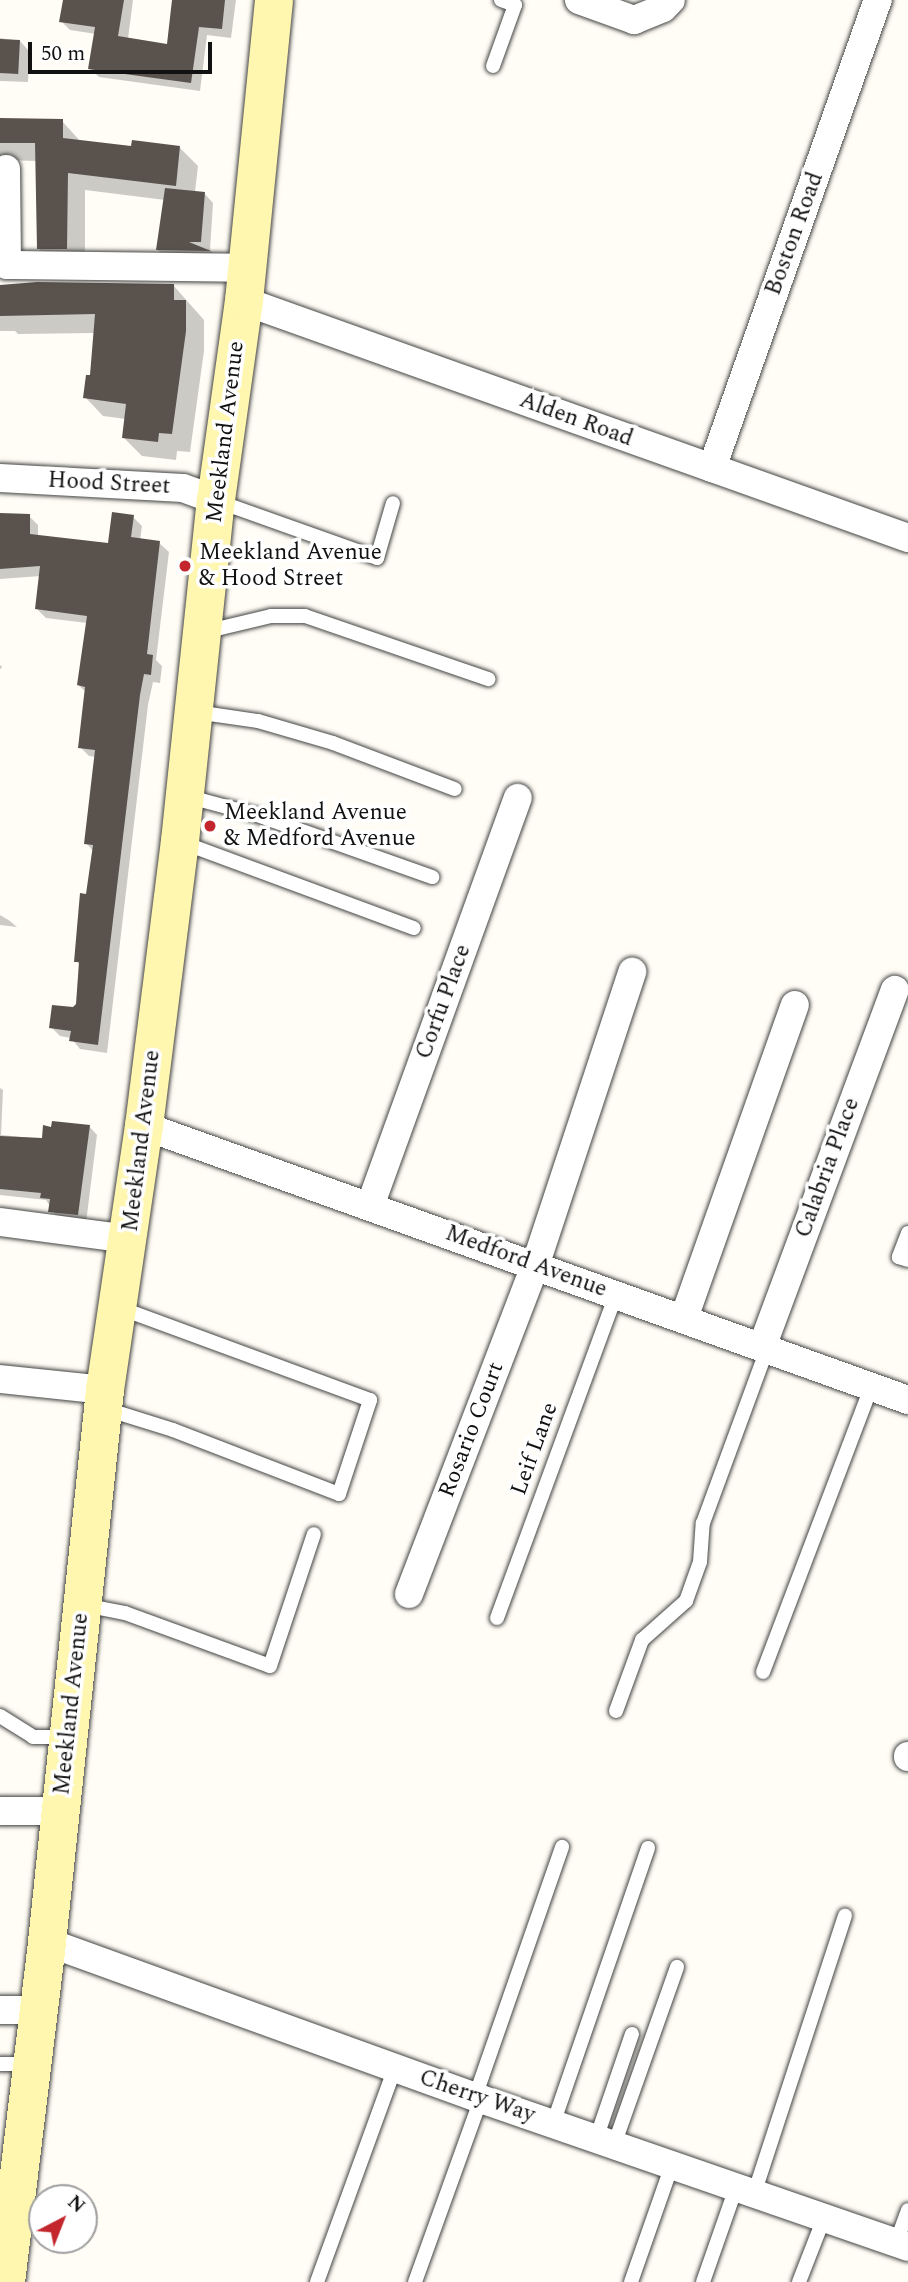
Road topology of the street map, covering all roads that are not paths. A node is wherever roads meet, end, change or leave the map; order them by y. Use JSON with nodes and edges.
{"nodes":[{"id":1,"x":274,"y":0,"type":"edge"},
{"id":2,"x":501,"y":0,"type":"edge"},
{"id":3,"x":579,"y":0,"type":"edge"},
{"id":4,"x":671,"y":0,"type":"edge"},
{"id":5,"x":878,"y":0,"type":"edge"},
{"id":6,"x":493,"y":66,"type":"dead end"},
{"id":7,"x":6,"y":169,"type":"dead end"},
{"id":8,"x":245,"y":284,"type":"junction"},
{"id":9,"x":712,"y":468,"type":"junction"},
{"id":10,"x":0,"y":478,"type":"edge"},
{"id":11,"x":216,"y":500,"type":"junction"},
{"id":12,"x":393,"y":503,"type":"dead end"},
{"id":13,"x":908,"y":538,"type":"edge"},
{"id":14,"x":203,"y":632,"type":"junction"},
{"id":15,"x":488,"y":679,"type":"dead end"},
{"id":16,"x":194,"y":712,"type":"junction"},
{"id":17,"x":455,"y":789,"type":"dead end"},
{"id":18,"x":185,"y":795,"type":"junction"},
{"id":19,"x":518,"y":798,"type":"dead end"},
{"id":20,"x":180,"y":841,"type":"junction"},
{"id":21,"x":432,"y":877,"type":"dead end"},
{"id":22,"x":414,"y":928,"type":"dead end"},
{"id":23,"x":632,"y":972,"type":"dead end"},
{"id":24,"x":895,"y":990,"type":"dead end"},
{"id":25,"x":795,"y":1005,"type":"dead end"},
{"id":26,"x":144,"y":1126,"type":"junction"},
{"id":27,"x":370,"y":1206,"type":"junction"},
{"id":28,"x":0,"y":1222,"type":"edge"},
{"id":29,"x":908,"y":1233,"type":"edge"},
{"id":30,"x":129,"y":1239,"type":"junction"},
{"id":31,"x":908,"y":1261,"type":"edge"},
{"id":32,"x":534,"y":1266,"type":"junction"},
{"id":33,"x":616,"y":1295,"type":"junction"},
{"id":34,"x":118,"y":1307,"type":"junction"},
{"id":35,"x":684,"y":1318,"type":"junction"},
{"id":36,"x":764,"y":1348,"type":"junction"},
{"id":37,"x":0,"y":1379,"type":"edge"},
{"id":38,"x":871,"y":1387,"type":"junction"},
{"id":39,"x":104,"y":1399,"type":"junction"},
{"id":40,"x":908,"y":1400,"type":"edge"},
{"id":41,"x":314,"y":1534,"type":"dead end"},
{"id":42,"x":409,"y":1594,"type":"dead end"},
{"id":43,"x":83,"y":1605,"type":"junction"},
{"id":44,"x":497,"y":1618,"type":"dead end"},
{"id":45,"x":763,"y":1672,"type":"dead end"},
{"id":46,"x":616,"y":1711,"type":"dead end"},
{"id":47,"x":0,"y":1716,"type":"edge"},
{"id":48,"x":69,"y":1737,"type":"junction"},
{"id":49,"x":0,"y":1811,"type":"edge"},
{"id":50,"x":61,"y":1811,"type":"junction"},
{"id":51,"x":562,"y":1847,"type":"dead end"},
{"id":52,"x":648,"y":1848,"type":"dead end"},
{"id":53,"x":845,"y":1915,"type":"dead end"},
{"id":54,"x":47,"y":1942,"type":"junction"},
{"id":55,"x":677,"y":1967,"type":"dead end"},
{"id":56,"x":19,"y":2010,"type":"edge"},
{"id":57,"x":632,"y":2034,"type":"dead end"},
{"id":58,"x":16,"y":2064,"type":"edge"},
{"id":59,"x":395,"y":2068,"type":"junction"},
{"id":60,"x":478,"y":2098,"type":"junction"},
{"id":61,"x":553,"y":2124,"type":"junction"},
{"id":62,"x":605,"y":2142,"type":"junction"},
{"id":63,"x":10,"y":2164,"type":"edge"},
{"id":64,"x":672,"y":2165,"type":"junction"},
{"id":65,"x":745,"y":2191,"type":"junction"},
{"id":66,"x":908,"y":2210,"type":"edge"},
{"id":67,"x":28,"y":2217,"type":"edge"},
{"id":68,"x":824,"y":2218,"type":"junction"},
{"id":69,"x":28,"y":2223,"type":"edge"},
{"id":70,"x":902,"y":2245,"type":"edge"},
{"id":71,"x":6,"y":2282,"type":"edge"},
{"id":72,"x":317,"y":2282,"type":"edge"},
{"id":73,"x":415,"y":2282,"type":"edge"},
{"id":74,"x":631,"y":2282,"type":"edge"},
{"id":75,"x":703,"y":2282,"type":"edge"},
{"id":76,"x":799,"y":2282,"type":"edge"}],
"edges":[{"from":1,"to":8,"type":"main road","name":"Meekland Avenue"},
{"from":2,"to":6,"type":"lane"},
{"from":3,"to":4,"type":"street"},
{"from":5,"to":9,"type":"street","name":"Boston Road"},
{"from":7,"to":8,"type":"street","name":"Alden Road"},
{"from":8,"to":9,"type":"street","name":"Alden Road"},
{"from":8,"to":11,"type":"main road","name":"Meekland Avenue"},
{"from":9,"to":13,"type":"street","name":"Alden Road"},
{"from":10,"to":11,"type":"street","name":"Hood Street"},
{"from":11,"to":12,"type":"lane"},
{"from":11,"to":14,"type":"main road","name":"Meekland Avenue"},
{"from":14,"to":15,"type":"lane"},
{"from":14,"to":16,"type":"main road","name":"Meekland Avenue"},
{"from":16,"to":17,"type":"lane"},
{"from":16,"to":18,"type":"main road","name":"Meekland Avenue"},
{"from":18,"to":20,"type":"main road","name":"Meekland Avenue"},
{"from":18,"to":21,"type":"lane"},
{"from":19,"to":27,"type":"street","name":"Corfu Place"},
{"from":20,"to":22,"type":"lane"},
{"from":20,"to":26,"type":"main road","name":"Meekland Avenue"},
{"from":23,"to":32,"type":"street","name":"Rosario Court"},
{"from":24,"to":36,"type":"street","name":"Calabria Place"},
{"from":25,"to":35,"type":"street"},
{"from":26,"to":27,"type":"street","name":"Medford Avenue"},
{"from":26,"to":30,"type":"main road","name":"Meekland Avenue"},
{"from":27,"to":32,"type":"street","name":"Medford Avenue"},
{"from":28,"to":30,"type":"street"},
{"from":29,"to":31,"type":"lane"},
{"from":30,"to":34,"type":"main road","name":"Meekland Avenue"},
{"from":32,"to":33,"type":"street","name":"Medford Avenue"},
{"from":32,"to":42,"type":"street","name":"Rosario Court"},
{"from":33,"to":35,"type":"street","name":"Medford Avenue"},
{"from":33,"to":44,"type":"lane","name":"Leif Lane"},
{"from":34,"to":39,"type":"main road","name":"Meekland Avenue"},
{"from":34,"to":39,"type":"lane"},
{"from":35,"to":36,"type":"street","name":"Medford Avenue"},
{"from":36,"to":38,"type":"street","name":"Medford Avenue"},
{"from":36,"to":46,"type":"lane"},
{"from":37,"to":39,"type":"street"},
{"from":38,"to":40,"type":"street","name":"Medford Avenue"},
{"from":38,"to":45,"type":"lane"},
{"from":39,"to":43,"type":"main road","name":"Meekland Avenue"},
{"from":41,"to":43,"type":"lane"},
{"from":43,"to":48,"type":"main road","name":"Meekland Avenue"},
{"from":47,"to":48,"type":"lane"},
{"from":48,"to":50,"type":"main road","name":"Meekland Avenue"},
{"from":49,"to":50,"type":"street"},
{"from":50,"to":54,"type":"main road","name":"Meekland Avenue"},
{"from":51,"to":60,"type":"lane"},
{"from":52,"to":61,"type":"lane"},
{"from":53,"to":65,"type":"lane"},
{"from":54,"to":56,"type":"main road","name":"Meekland Avenue"},
{"from":54,"to":59,"type":"street","name":"Cherry Way"},
{"from":55,"to":62,"type":"lane"},
{"from":56,"to":58,"type":"main road","name":"Meekland Avenue"},
{"from":57,"to":62,"type":"lane"},
{"from":58,"to":63,"type":"main road","name":"Meekland Avenue"},
{"from":59,"to":60,"type":"street","name":"Cherry Way"},
{"from":59,"to":72,"type":"lane"},
{"from":60,"to":61,"type":"street","name":"Cherry Way"},
{"from":60,"to":73,"type":"lane"},
{"from":61,"to":62,"type":"street","name":"Cherry Way"},
{"from":62,"to":64,"type":"street","name":"Cherry Way"},
{"from":63,"to":67,"type":"main road","name":"Meekland Avenue"},
{"from":64,"to":65,"type":"street","name":"Cherry Way"},
{"from":64,"to":74,"type":"lane"},
{"from":65,"to":68,"type":"street","name":"Cherry Way"},
{"from":65,"to":75,"type":"lane"},
{"from":66,"to":70,"type":"lane"},
{"from":68,"to":70,"type":"street","name":"Cherry Way"},
{"from":68,"to":76,"type":"lane"},
{"from":69,"to":71,"type":"main road","name":"Meekland Avenue"}]}
